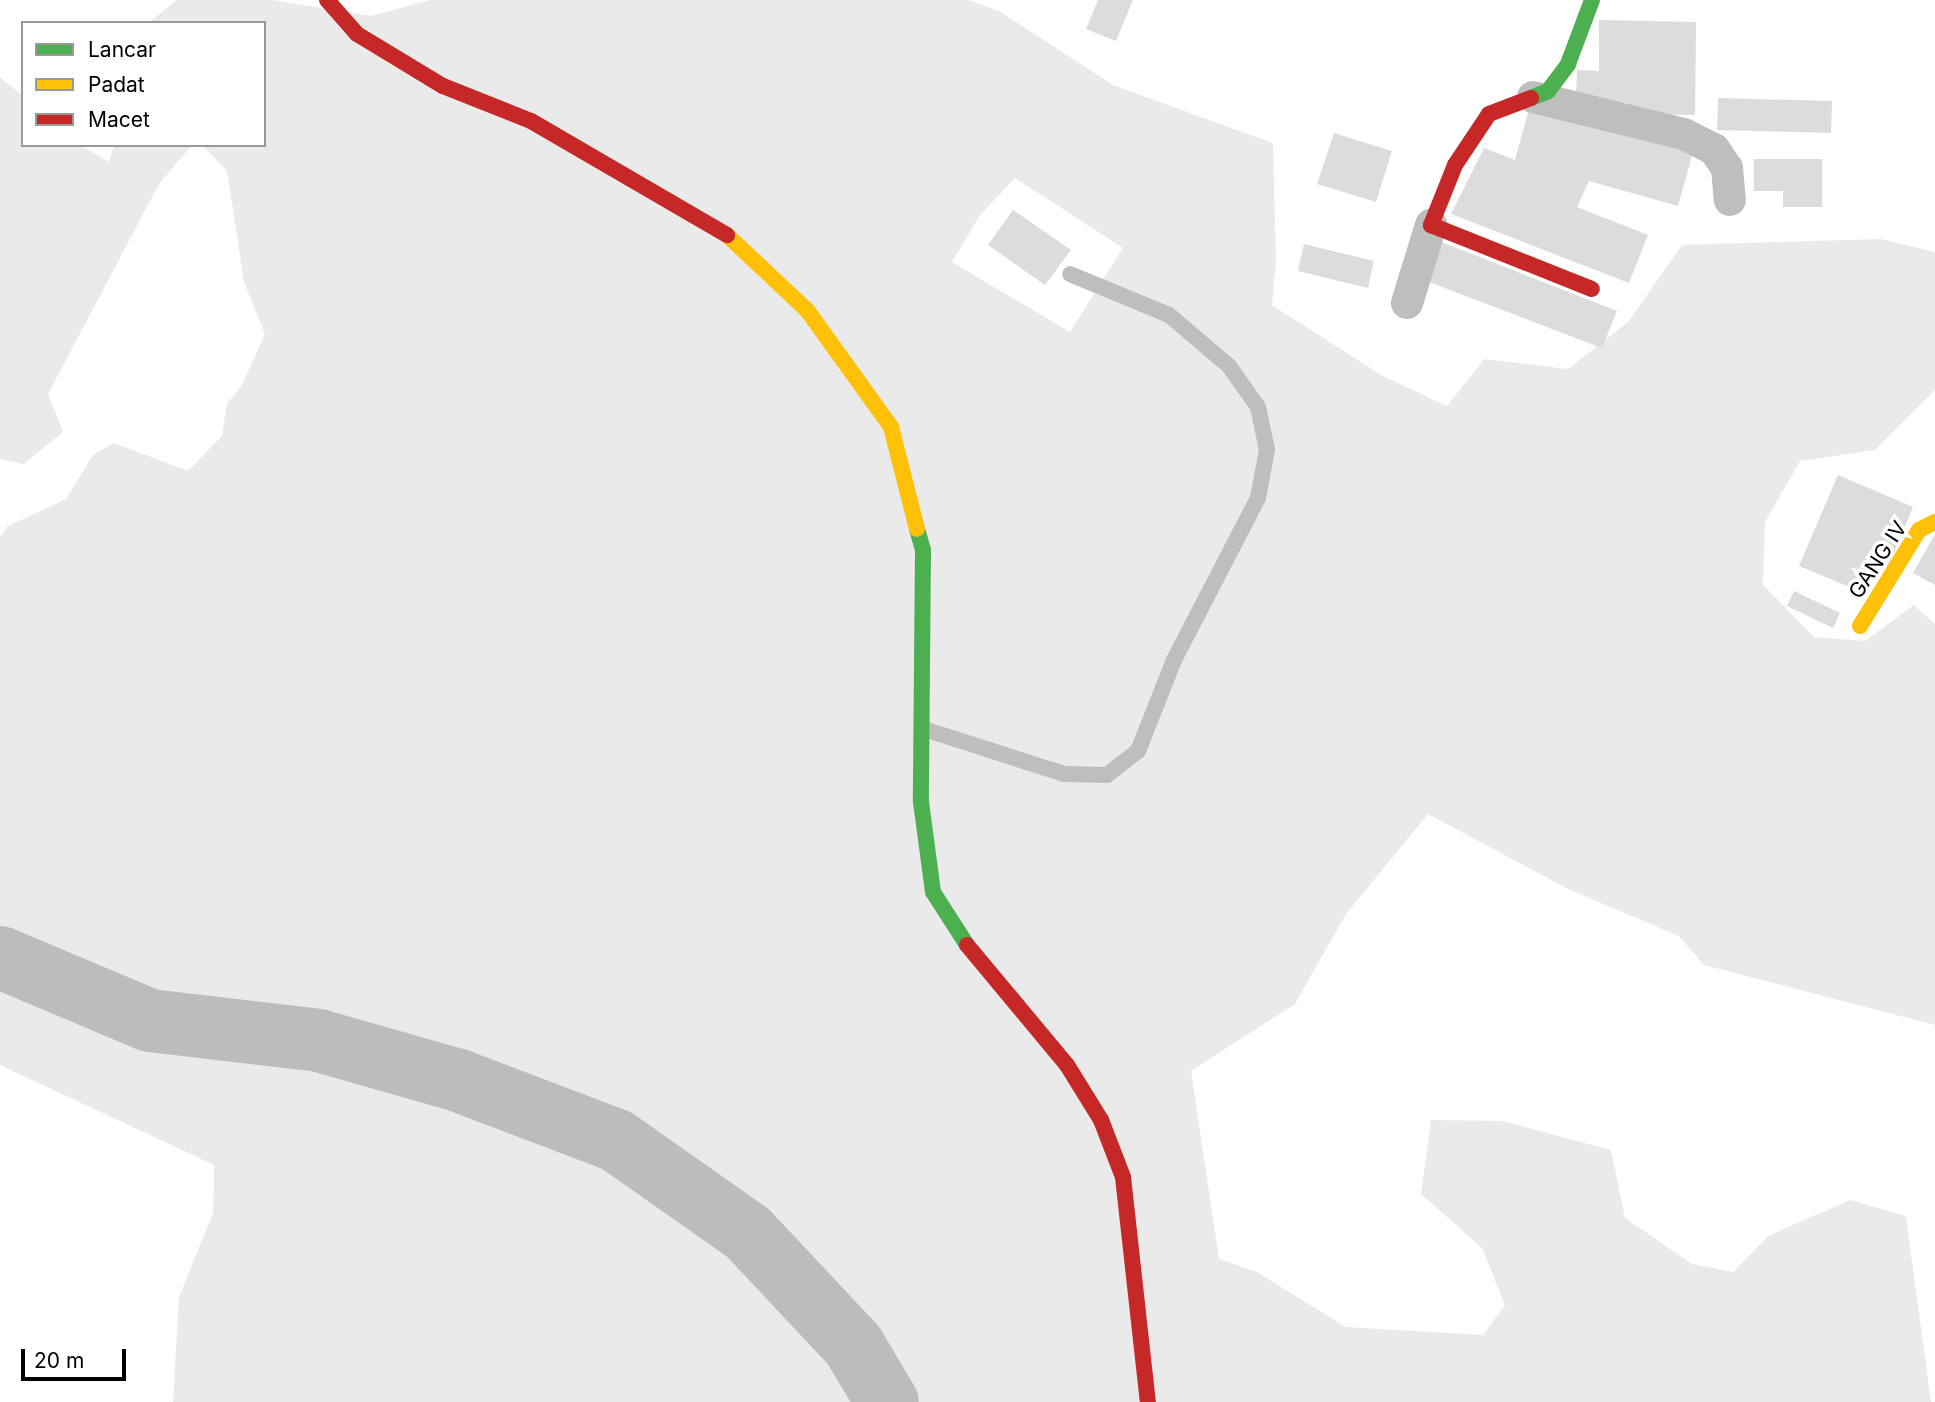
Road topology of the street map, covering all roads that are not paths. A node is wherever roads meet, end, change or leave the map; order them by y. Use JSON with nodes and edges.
{"nodes":[{"id":1,"x":327,"y":0,"type":"edge"},
{"id":2,"x":1592,"y":0,"type":"edge"},
{"id":3,"x":1533,"y":97,"type":"junction"},
{"id":4,"x":1730,"y":200,"type":"dead end"},
{"id":5,"x":1431,"y":225,"type":"junction"},
{"id":6,"x":1070,"y":274,"type":"dead end"},
{"id":7,"x":1592,"y":289,"type":"dead end"},
{"id":8,"x":1407,"y":303,"type":"dead end"},
{"id":9,"x":1935,"y":522,"type":"edge"},
{"id":10,"x":1860,"y":626,"type":"dead end"},
{"id":11,"x":924,"y":729,"type":"junction"},
{"id":12,"x":1148,"y":1402,"type":"edge"}],
"edges":[{"from":1,"to":11,"type":"main road"},
{"from":2,"to":3,"type":"main road"},
{"from":3,"to":4,"type":"street"},
{"from":3,"to":5,"type":"main road"},
{"from":5,"to":7,"type":"main road"},
{"from":5,"to":8,"type":"street"},
{"from":6,"to":11,"type":"lane"},
{"from":9,"to":10,"type":"main road","name":"GANG IV"},
{"from":11,"to":12,"type":"main road"}]}
